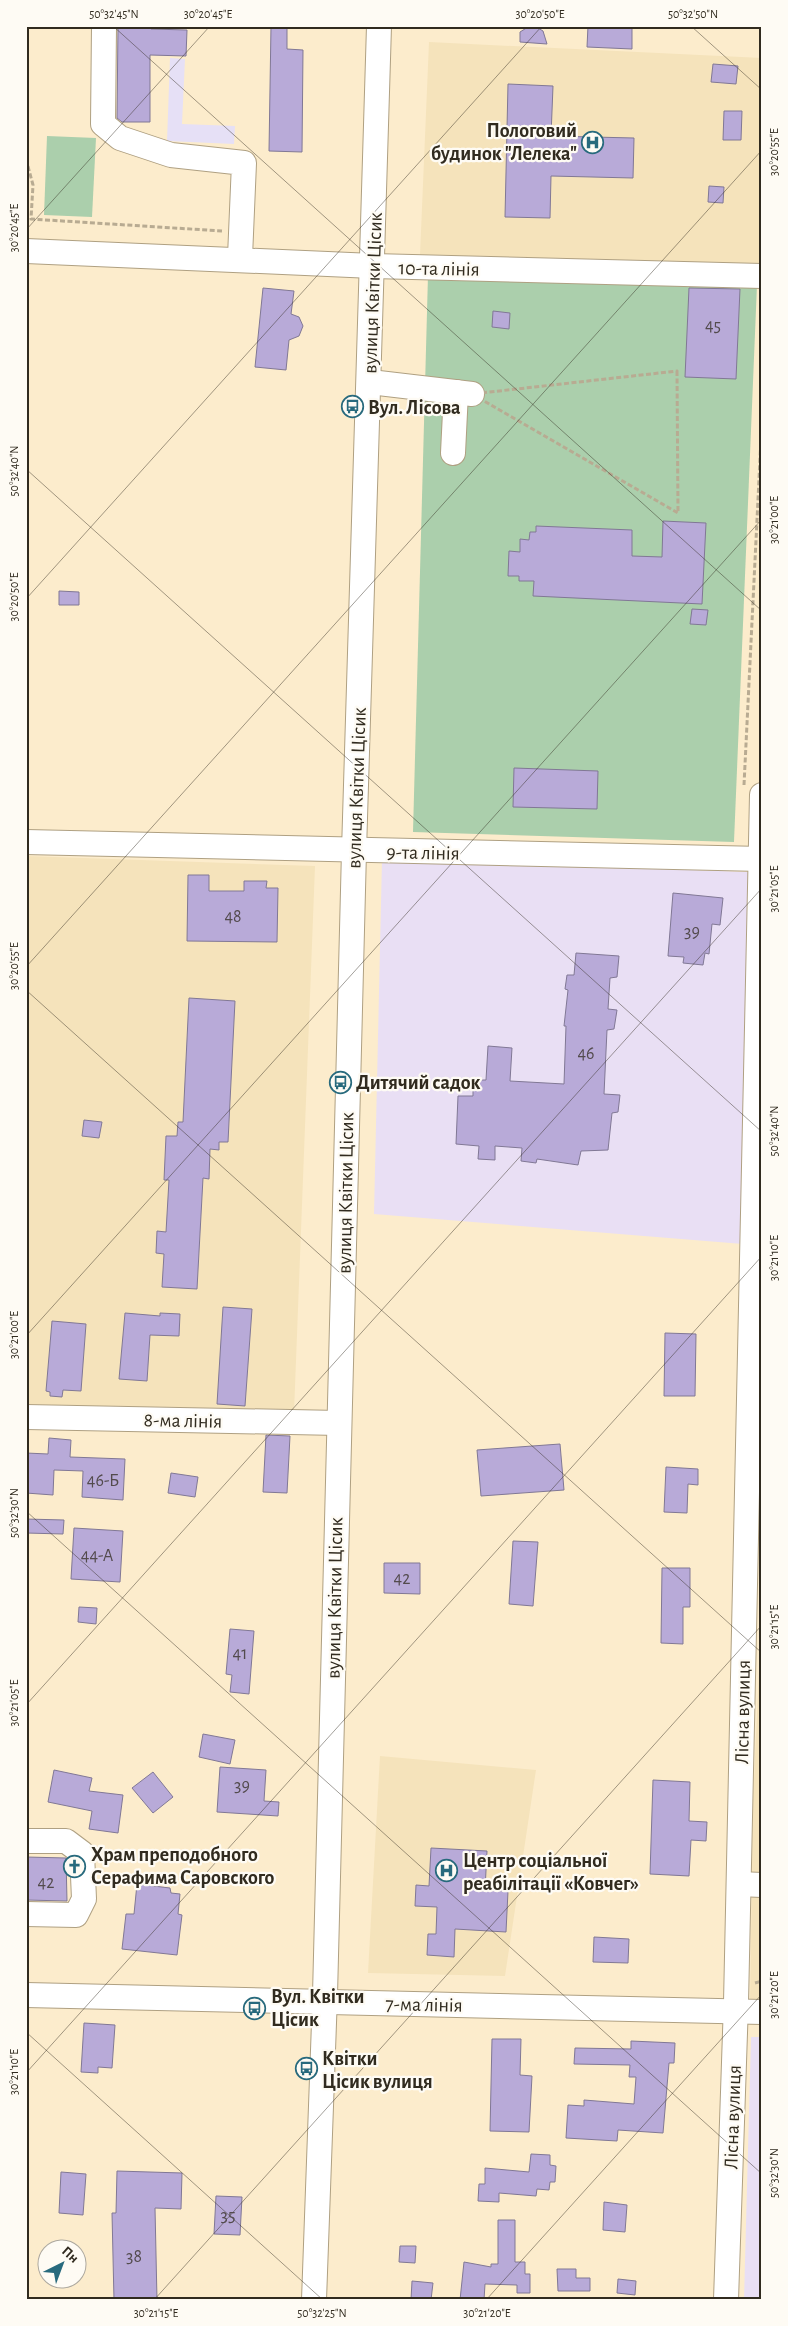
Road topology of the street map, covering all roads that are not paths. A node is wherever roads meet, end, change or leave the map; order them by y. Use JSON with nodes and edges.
{"nodes":[{"id":1,"x":104,"y":26,"type":"edge"},
{"id":2,"x":379,"y":26,"type":"edge"},
{"id":3,"x":26,"y":251,"type":"edge"},
{"id":4,"x":240,"y":257,"type":"dead end"},
{"id":5,"x":373,"y":266,"type":"junction"},
{"id":6,"x":762,"y":276,"type":"edge"},
{"id":7,"x":370,"y":382,"type":"junction"},
{"id":8,"x":453,"y":453,"type":"dead end"},
{"id":9,"x":753,"y":791,"type":"edge"},
{"id":10,"x":26,"y":842,"type":"edge"},
{"id":11,"x":354,"y":851,"type":"junction"},
{"id":12,"x":761,"y":859,"type":"edge"},
{"id":13,"x":26,"y":1417,"type":"edge"},
{"id":14,"x":339,"y":1423,"type":"junction"},
{"id":15,"x":26,"y":1841,"type":"edge"},
{"id":16,"x":750,"y":1885,"type":"edge"},
{"id":17,"x":26,"y":1914,"type":"edge"},
{"id":18,"x":26,"y":1996,"type":"edge"},
{"id":19,"x":324,"y":2002,"type":"junction"},
{"id":20,"x":736,"y":2011,"type":"junction"},
{"id":21,"x":762,"y":2012,"type":"edge"},
{"id":22,"x":314,"y":2300,"type":"edge"},
{"id":23,"x":726,"y":2300,"type":"edge"}],
"edges":[{"from":1,"to":4,"type":"street"},
{"from":2,"to":5,"type":"street","name":"вулиця Квітки Цісик"},
{"from":3,"to":5,"type":"street","name":"10-та лінія"},
{"from":5,"to":6,"type":"street","name":"10-та лінія"},
{"from":5,"to":7,"type":"street","name":"вулиця Квітки Цісик"},
{"from":7,"to":8,"type":"street"},
{"from":7,"to":11,"type":"street","name":"вулиця Квітки Цісик"},
{"from":9,"to":12,"type":"street","name":"Лісна вулиця"},
{"from":10,"to":11,"type":"street","name":"9-та лінія"},
{"from":11,"to":12,"type":"street","name":"9-та лінія"},
{"from":11,"to":14,"type":"street","name":"вулиця Квітки Цісик"},
{"from":12,"to":16,"type":"street","name":"Лісна вулиця"},
{"from":13,"to":14,"type":"street","name":"8-ма лінія"},
{"from":14,"to":19,"type":"street","name":"вулиця Квітки Цісик"},
{"from":15,"to":17,"type":"street"},
{"from":16,"to":20,"type":"street","name":"Лісна вулиця"},
{"from":18,"to":19,"type":"street","name":"7-ма лінія"},
{"from":19,"to":20,"type":"street","name":"7-ма лінія"},
{"from":19,"to":22,"type":"street","name":"вулиця Квітки Цісик"},
{"from":20,"to":21,"type":"street","name":"7-ма лінія"},
{"from":20,"to":23,"type":"street","name":"Лісна вулиця"}]}
